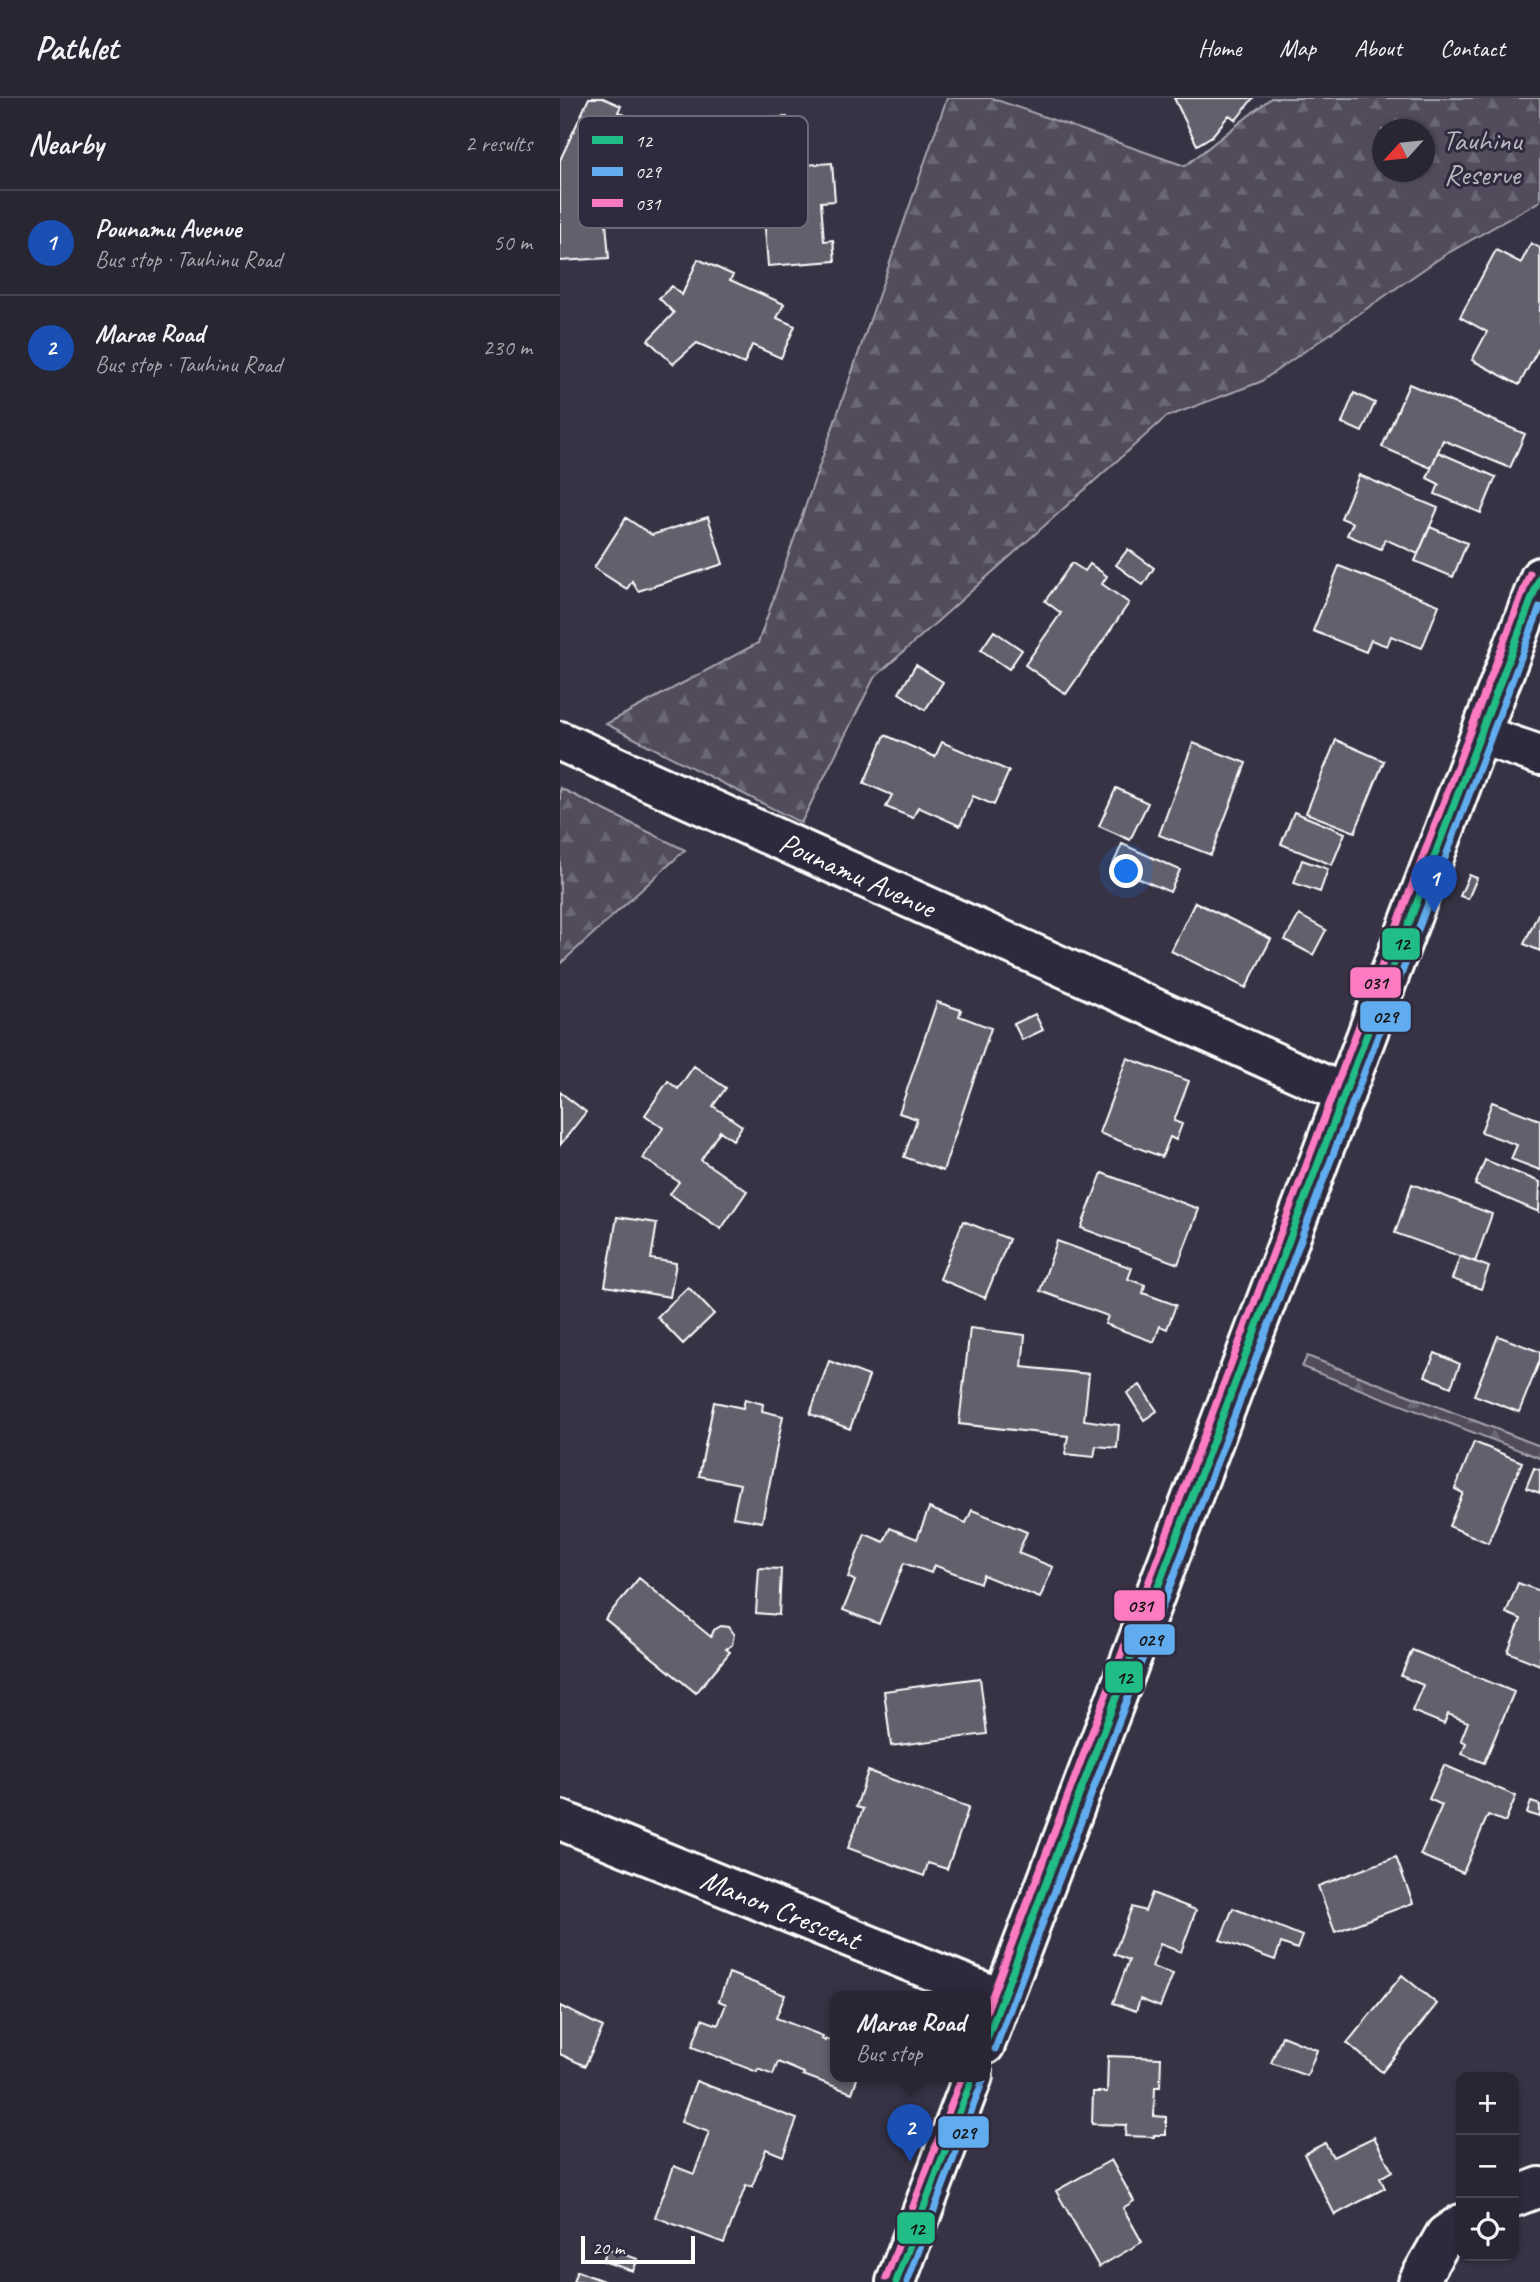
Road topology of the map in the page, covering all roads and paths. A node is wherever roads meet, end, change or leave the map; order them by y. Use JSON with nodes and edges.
{"nodes":[{"id":1,"x":1540,"y":577,"type":"edge"},
{"id":2,"x":1481,"y":735,"type":"junction"},
{"id":3,"x":560,"y":741,"type":"edge"},
{"id":4,"x":1540,"y":755,"type":"edge"},
{"id":5,"x":1345,"y":1094,"type":"junction"},
{"id":6,"x":560,"y":1820,"type":"edge"},
{"id":7,"x":982,"y":1991,"type":"edge"},
{"id":8,"x":991,"y":1995,"type":"edge"},
{"id":9,"x":1002,"y":1999,"type":"junction"},
{"id":10,"x":991,"y":2029,"type":"edge"},
{"id":11,"x":971,"y":2082,"type":"edge"},
{"id":12,"x":1540,"y":2187,"type":"edge"},
{"id":13,"x":1519,"y":2195,"type":"edge"},
{"id":14,"x":1456,"y":2227,"type":"edge"},
{"id":15,"x":896,"y":2282,"type":"edge"},
{"id":16,"x":1418,"y":2282,"type":"edge"}],
"edges":[{"from":1,"to":2,"type":"street"},
{"from":2,"to":4,"type":"street"},
{"from":2,"to":5,"type":"street"},
{"from":3,"to":5,"type":"street","name":"Pounamu Avenue"},
{"from":5,"to":9,"type":"street"},
{"from":6,"to":7,"type":"street","name":"Manon Crescent"},
{"from":8,"to":9,"type":"street","name":"Manon Crescent"},
{"from":9,"to":10,"type":"street"},
{"from":11,"to":15,"type":"street"},
{"from":12,"to":13,"type":"street"},
{"from":14,"to":16,"type":"street"}]}
